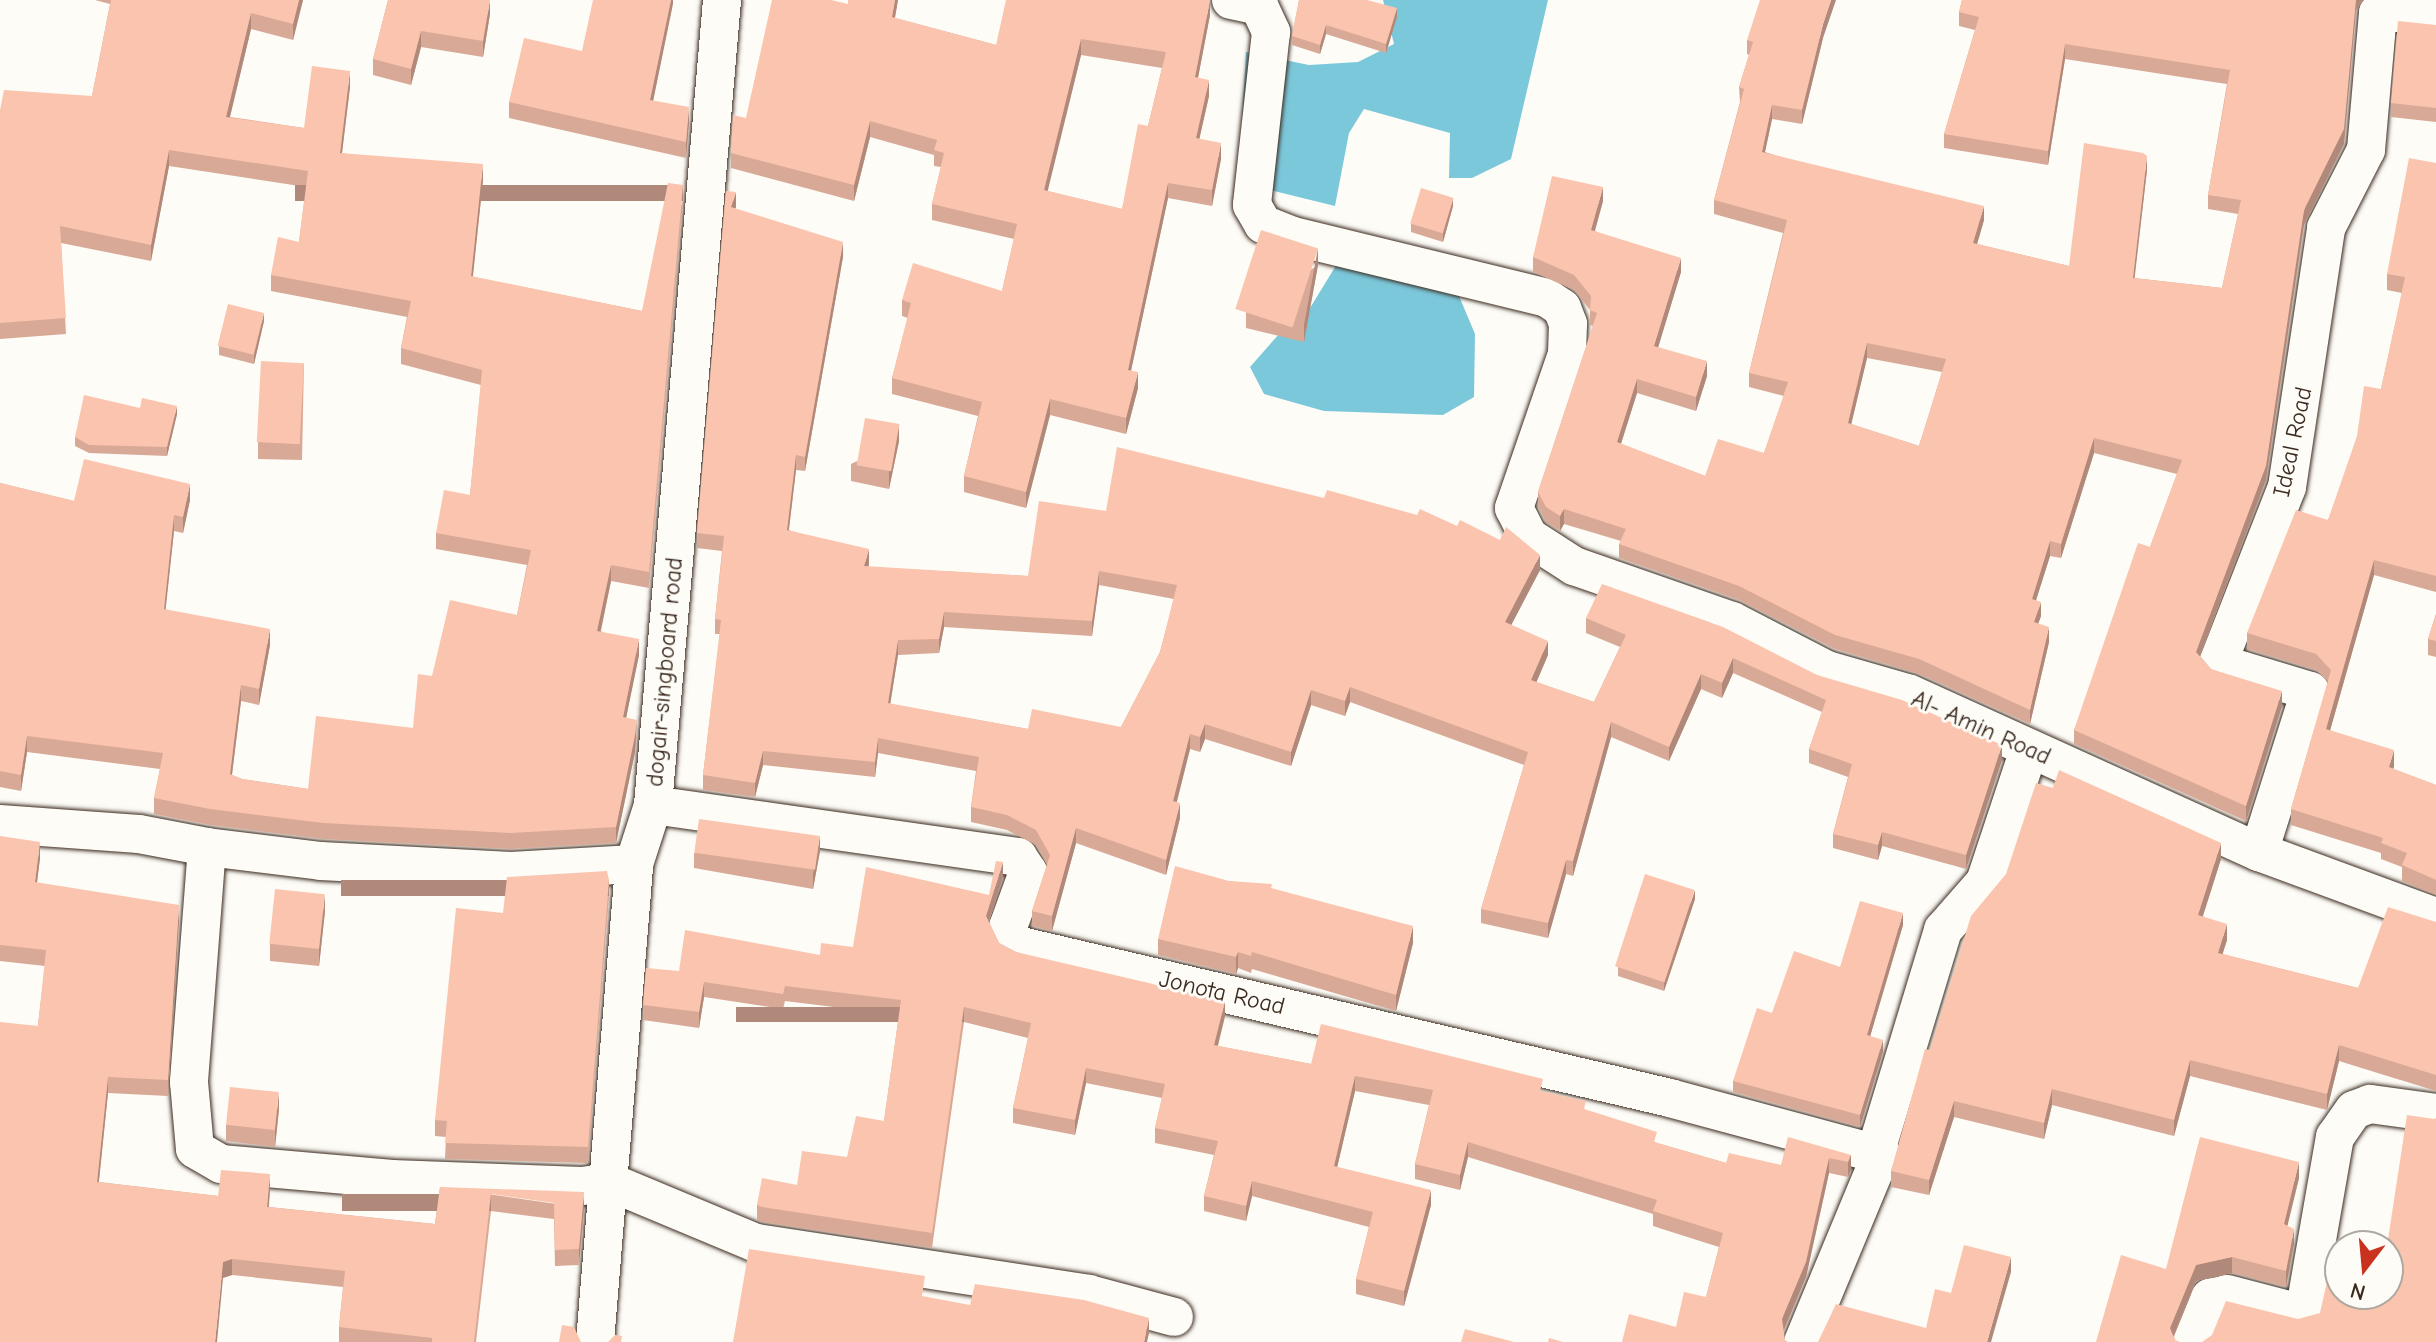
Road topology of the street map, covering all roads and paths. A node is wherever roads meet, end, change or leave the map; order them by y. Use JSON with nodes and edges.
{"nodes":[{"id":1,"x":722,"y":0,"type":"edge"},
{"id":2,"x":1231,"y":0,"type":"edge"},
{"id":3,"x":2436,"y":13,"type":"edge"},
{"id":4,"x":2029,"y":750,"type":"junction"},
{"id":5,"x":653,"y":805,"type":"junction"},
{"id":6,"x":0,"y":824,"type":"edge"},
{"id":7,"x":207,"y":847,"type":"junction"},
{"id":8,"x":2259,"y":852,"type":"junction"},
{"id":9,"x":634,"y":864,"type":"junction"},
{"id":10,"x":2436,"y":917,"type":"edge"},
{"id":11,"x":2436,"y":1113,"type":"edge"},
{"id":12,"x":1881,"y":1155,"type":"junction"},
{"id":13,"x":610,"y":1182,"type":"junction"},
{"id":14,"x":1174,"y":1317,"type":"dead end"},
{"id":15,"x":595,"y":1342,"type":"edge"},
{"id":16,"x":1803,"y":1342,"type":"edge"},
{"id":17,"x":2192,"y":1342,"type":"edge"}],
"edges":[{"from":1,"to":5,"type":"street","name":"dogair-singboard road"},
{"from":2,"to":4,"type":"street","name":"Al- Amin Road"},
{"from":3,"to":8,"type":"street","name":"Ideal Road"},
{"from":4,"to":8,"type":"street","name":"Al- Amin Road"},
{"from":4,"to":12,"type":"street"},
{"from":5,"to":9,"type":"street","name":"dogair-singboard road"},
{"from":5,"to":12,"type":"street","name":"Jonota Road"},
{"from":6,"to":7,"type":"street"},
{"from":7,"to":9,"type":"street"},
{"from":7,"to":13,"type":"street"},
{"from":8,"to":10,"type":"street","name":"Al- Amin Road"},
{"from":9,"to":13,"type":"street","name":"dogair-singboard road"},
{"from":11,"to":17,"type":"street"},
{"from":12,"to":16,"type":"street"},
{"from":13,"to":14,"type":"street"},
{"from":13,"to":15,"type":"street","name":"dogair-singboard road"}]}
